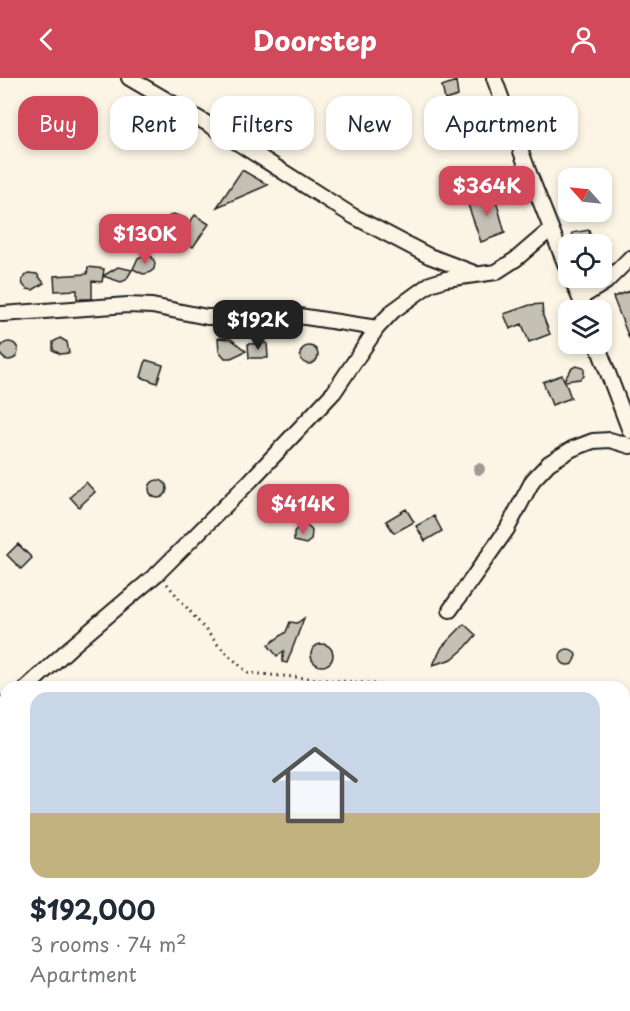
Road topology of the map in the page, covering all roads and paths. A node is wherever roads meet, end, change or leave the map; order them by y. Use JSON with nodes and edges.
{"nodes":[{"id":1,"x":129,"y":78,"type":"edge"},
{"id":2,"x":494,"y":78,"type":"edge"},
{"id":3,"x":551,"y":229,"type":"junction"},
{"id":4,"x":558,"y":246,"type":"edge"},
{"id":5,"x":630,"y":258,"type":"edge"},
{"id":6,"x":477,"y":275,"type":"junction"},
{"id":7,"x":587,"y":300,"type":"edge"},
{"id":8,"x":2,"y":314,"type":"dead end"},
{"id":9,"x":377,"y":328,"type":"junction"},
{"id":10,"x":601,"y":354,"type":"edge"},
{"id":11,"x":630,"y":431,"type":"edge"},
{"id":12,"x":630,"y":446,"type":"edge"},
{"id":13,"x":158,"y":573,"type":"junction"},
{"id":14,"x":450,"y":610,"type":"dead end"},
{"id":15,"x":34,"y":681,"type":"edge"},
{"id":16,"x":341,"y":681,"type":"edge"}],
"edges":[{"from":1,"to":6,"type":"street"},
{"from":2,"to":3,"type":"street"},
{"from":3,"to":4,"type":"street"},
{"from":3,"to":6,"type":"street"},
{"from":5,"to":7,"type":"street"},
{"from":6,"to":9,"type":"street"},
{"from":8,"to":9,"type":"street"},
{"from":9,"to":13,"type":"street"},
{"from":10,"to":11,"type":"street"},
{"from":12,"to":14,"type":"street"},
{"from":13,"to":15,"type":"street"},
{"from":13,"to":16,"type":"path"}]}
